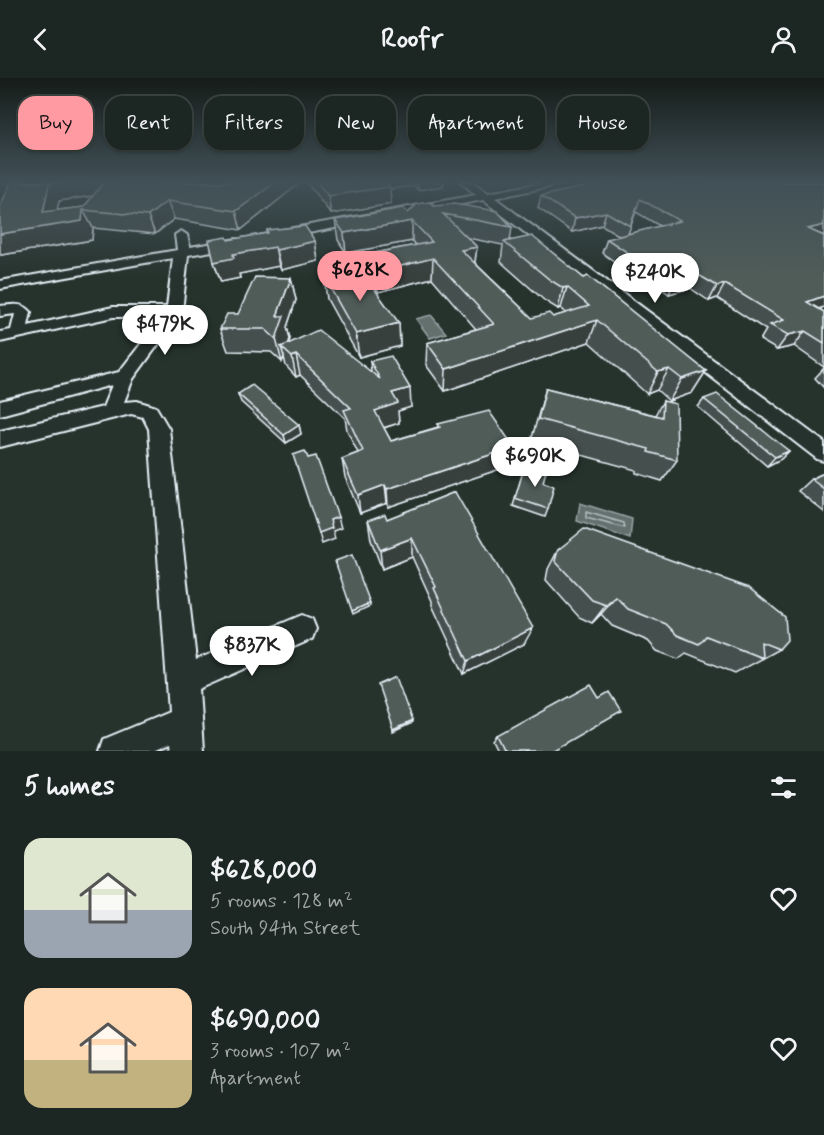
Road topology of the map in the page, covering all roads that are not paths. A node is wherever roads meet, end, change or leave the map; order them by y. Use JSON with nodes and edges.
{"nodes":[{"id":1,"x":397,"y":213,"type":"edge"},
{"id":2,"x":508,"y":213,"type":"edge"},
{"id":3,"x":181,"y":235,"type":"dead end"},
{"id":4,"x":184,"y":252,"type":"junction"},
{"id":5,"x":0,"y":285,"type":"edge"},
{"id":6,"x":0,"y":312,"type":"edge"},
{"id":7,"x":174,"y":312,"type":"junction"},
{"id":8,"x":18,"y":333,"type":"junction"},
{"id":9,"x":0,"y":337,"type":"edge"},
{"id":10,"x":125,"y":377,"type":"junction"},
{"id":11,"x":0,"y":408,"type":"edge"},
{"id":12,"x":111,"y":410,"type":"junction"},
{"id":13,"x":0,"y":439,"type":"edge"},
{"id":14,"x":824,"y":453,"type":"edge"},
{"id":15,"x":302,"y":629,"type":"dead end"},
{"id":16,"x":183,"y":681,"type":"junction"},
{"id":17,"x":186,"y":736,"type":"edge"},
{"id":18,"x":116,"y":751,"type":"edge"}],
"edges":[{"from":1,"to":4,"type":"street"},
{"from":2,"to":14,"type":"street"},
{"from":3,"to":4,"type":"street"},
{"from":4,"to":5,"type":"street"},
{"from":4,"to":7,"type":"street"},
{"from":6,"to":8,"type":"street"},
{"from":7,"to":8,"type":"street"},
{"from":7,"to":10,"type":"street"},
{"from":8,"to":9,"type":"street"},
{"from":10,"to":11,"type":"street"},
{"from":10,"to":12,"type":"street"},
{"from":12,"to":13,"type":"street"},
{"from":12,"to":16,"type":"street"},
{"from":15,"to":16,"type":"street"},
{"from":16,"to":17,"type":"street"},
{"from":17,"to":18,"type":"street"}]}
